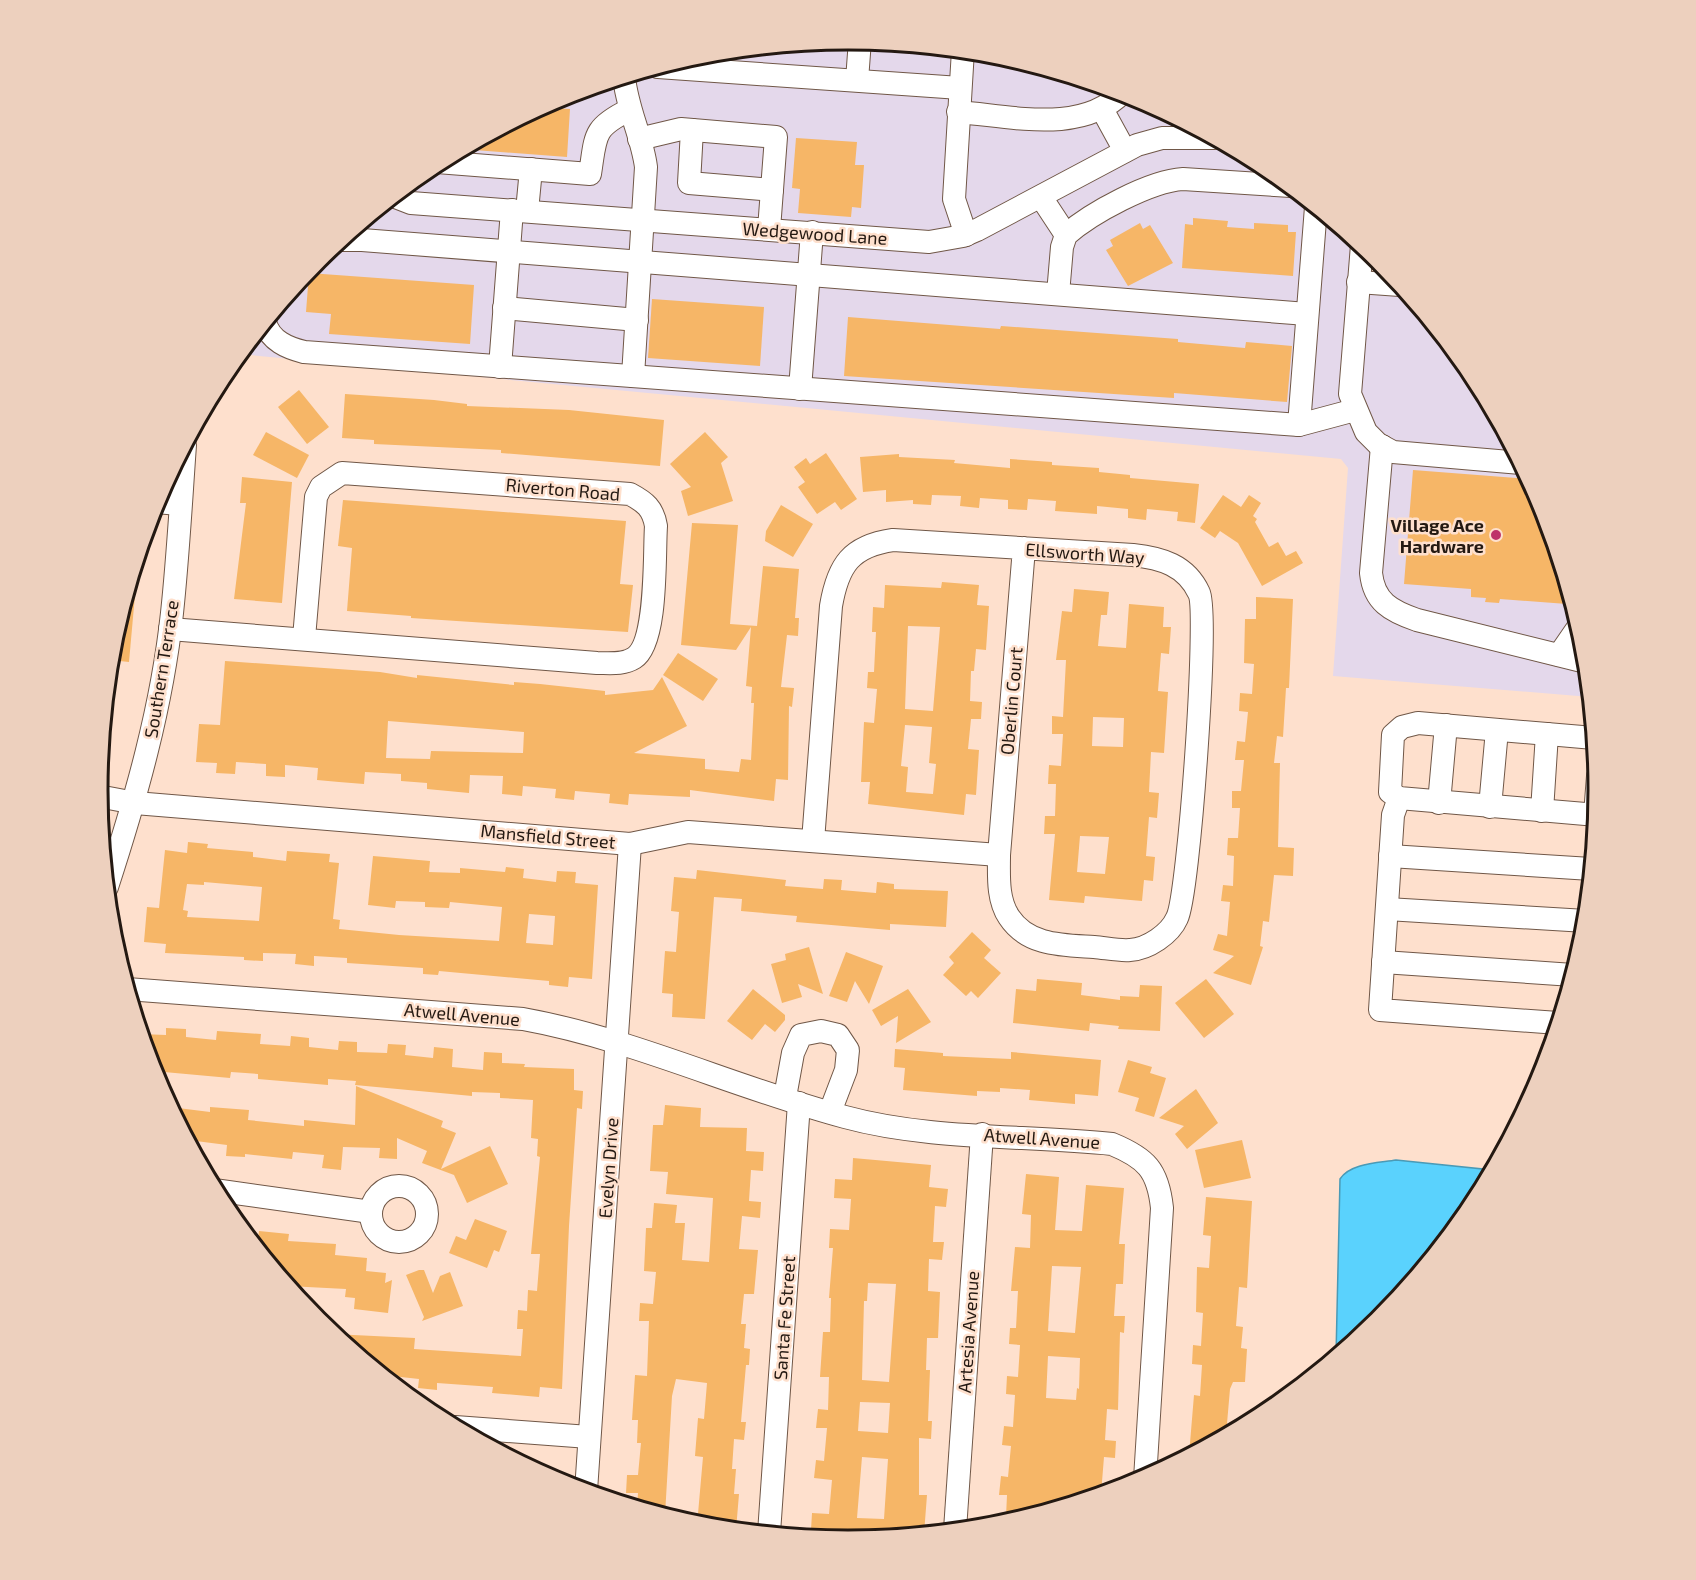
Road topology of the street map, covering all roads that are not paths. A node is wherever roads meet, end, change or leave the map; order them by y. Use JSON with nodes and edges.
{"nodes":[{"id":1,"x":859,"y":50,"type":"edge"},
{"id":2,"x":962,"y":59,"type":"edge"},
{"id":3,"x":688,"y":68,"type":"edge"},
{"id":4,"x":857,"y":80,"type":"junction"},
{"id":5,"x":625,"y":84,"type":"edge"},
{"id":6,"x":960,"y":88,"type":"junction"},
{"id":7,"x":1114,"y":100,"type":"edge"},
{"id":8,"x":1102,"y":109,"type":"junction"},
{"id":9,"x":629,"y":110,"type":"junction"},
{"id":10,"x":958,"y":112,"type":"junction"},
{"id":11,"x":693,"y":130,"type":"junction"},
{"id":12,"x":1198,"y":138,"type":"edge"},
{"id":13,"x":639,"y":139,"type":"junction"},
{"id":14,"x":1125,"y":151,"type":"junction"},
{"id":15,"x":455,"y":163,"type":"edge"},
{"id":16,"x":531,"y":169,"type":"junction"},
{"id":17,"x":1274,"y":185,"type":"edge"},
{"id":18,"x":772,"y":190,"type":"junction"},
{"id":19,"x":1041,"y":196,"type":"junction"},
{"id":20,"x":402,"y":199,"type":"edge"},
{"id":21,"x":519,"y":211,"type":"junction"},
{"id":22,"x":1315,"y":216,"type":"edge"},
{"id":23,"x":644,"y":220,"type":"junction"},
{"id":24,"x":769,"y":229,"type":"junction"},
{"id":25,"x":812,"y":232,"type":"junction"},
{"id":26,"x":966,"y":235,"type":"junction"},
{"id":27,"x":1066,"y":235,"type":"junction"},
{"id":28,"x":351,"y":241,"type":"edge"},
{"id":29,"x":509,"y":252,"type":"junction"},
{"id":30,"x":1361,"y":256,"type":"edge"},
{"id":31,"x":641,"y":263,"type":"junction"},
{"id":32,"x":809,"y":276,"type":"junction"},
{"id":33,"x":1358,"y":282,"type":"junction"},
{"id":34,"x":1389,"y":284,"type":"edge"},
{"id":35,"x":1058,"y":294,"type":"junction"},
{"id":36,"x":504,"y":308,"type":"junction"},
{"id":37,"x":1307,"y":314,"type":"junction"},
{"id":38,"x":637,"y":320,"type":"junction"},
{"id":39,"x":269,"y":329,"type":"edge"},
{"id":40,"x":500,"y":367,"type":"junction"},
{"id":41,"x":633,"y":376,"type":"junction"},
{"id":42,"x":800,"y":389,"type":"junction"},
{"id":43,"x":1355,"y":410,"type":"junction"},
{"id":44,"x":1299,"y":424,"type":"junction"},
{"id":45,"x":1382,"y":446,"type":"junction"},
{"id":46,"x":1512,"y":462,"type":"edge"},
{"id":47,"x":183,"y":463,"type":"edge"},
{"id":48,"x":166,"y":503,"type":"edge"},
{"id":49,"x":180,"y":504,"type":"junction"},
{"id":50,"x":1024,"y":548,"type":"junction"},
{"id":51,"x":170,"y":629,"type":"junction"},
{"id":52,"x":1572,"y":636,"type":"edge"},
{"id":53,"x":304,"y":638,"type":"junction"},
{"id":54,"x":1559,"y":655,"type":"junction"},
{"id":55,"x":1576,"y":659,"type":"edge"},
{"id":56,"x":1446,"y":725,"type":"junction"},
{"id":57,"x":1497,"y":730,"type":"junction"},
{"id":58,"x":1547,"y":734,"type":"junction"},
{"id":59,"x":1587,"y":737,"type":"edge"},
{"id":60,"x":108,"y":798,"type":"edge"},
{"id":61,"x":1399,"y":798,"type":"junction"},
{"id":62,"x":135,"y":803,"type":"junction"},
{"id":63,"x":1439,"y":804,"type":"junction"},
{"id":64,"x":1490,"y":807,"type":"junction"},
{"id":65,"x":1542,"y":811,"type":"junction"},
{"id":66,"x":1587,"y":814,"type":"edge"},
{"id":67,"x":813,"y":841,"type":"junction"},
{"id":68,"x":630,"y":844,"type":"junction"},
{"id":69,"x":999,"y":855,"type":"junction"},
{"id":70,"x":1390,"y":856,"type":"junction"},
{"id":71,"x":1584,"y":869,"type":"edge"},
{"id":72,"x":112,"y":871,"type":"edge"},
{"id":73,"x":1386,"y":909,"type":"junction"},
{"id":74,"x":1576,"y":920,"type":"edge"},
{"id":75,"x":1383,"y":962,"type":"junction"},
{"id":76,"x":1565,"y":974,"type":"edge"},
{"id":77,"x":135,"y":990,"type":"edge"},
{"id":78,"x":1551,"y":1022,"type":"edge"},
{"id":79,"x":617,"y":1043,"type":"junction"},
{"id":80,"x":792,"y":1100,"type":"junction"},
{"id":81,"x":830,"y":1112,"type":"junction"},
{"id":82,"x":982,"y":1134,"type":"junction"},
{"id":83,"x":226,"y":1192,"type":"edge"},
{"id":84,"x":371,"y":1212,"type":"dead end"},
{"id":85,"x":474,"y":1428,"type":"edge"},
{"id":86,"x":589,"y":1437,"type":"junction"},
{"id":87,"x":1146,"y":1467,"type":"edge"},
{"id":88,"x":586,"y":1482,"type":"edge"},
{"id":89,"x":956,"y":1522,"type":"edge"},
{"id":90,"x":769,"y":1526,"type":"edge"}],
"edges":[{"from":1,"to":4,"type":"street"},
{"from":2,"to":6,"type":"street"},
{"from":3,"to":4,"type":"street"},
{"from":4,"to":6,"type":"street"},
{"from":5,"to":9,"type":"street"},
{"from":6,"to":10,"type":"street"},
{"from":7,"to":8,"type":"street"},
{"from":8,"to":10,"type":"street"},
{"from":8,"to":14,"type":"street"},
{"from":9,"to":13,"type":"street"},
{"from":9,"to":16,"type":"street"},
{"from":10,"to":26,"type":"street"},
{"from":11,"to":13,"type":"street"},
{"from":11,"to":18,"type":"street"},
{"from":11,"to":18,"type":"street"},
{"from":12,"to":14,"type":"street","name":"Wedgewood Lane"},
{"from":13,"to":23,"type":"street"},
{"from":14,"to":19,"type":"street","name":"Wedgewood Lane"},
{"from":15,"to":16,"type":"street"},
{"from":16,"to":21,"type":"street"},
{"from":17,"to":27,"type":"street"},
{"from":18,"to":24,"type":"street"},
{"from":19,"to":26,"type":"street","name":"Wedgewood Lane"},
{"from":19,"to":27,"type":"street"},
{"from":20,"to":21,"type":"street","name":"Wedgewood Lane"},
{"from":21,"to":23,"type":"street","name":"Wedgewood Lane"},
{"from":21,"to":29,"type":"street"},
{"from":22,"to":37,"type":"street"},
{"from":23,"to":24,"type":"street","name":"Wedgewood Lane"},
{"from":23,"to":31,"type":"street"},
{"from":24,"to":25,"type":"street","name":"Wedgewood Lane"},
{"from":25,"to":26,"type":"street","name":"Wedgewood Lane"},
{"from":25,"to":32,"type":"street"},
{"from":27,"to":35,"type":"street"},
{"from":28,"to":29,"type":"street"},
{"from":29,"to":31,"type":"street"},
{"from":29,"to":36,"type":"street"},
{"from":30,"to":33,"type":"street"},
{"from":31,"to":32,"type":"street"},
{"from":31,"to":38,"type":"street"},
{"from":32,"to":35,"type":"street"},
{"from":32,"to":42,"type":"street"},
{"from":33,"to":34,"type":"street"},
{"from":33,"to":43,"type":"street"},
{"from":35,"to":37,"type":"street"},
{"from":36,"to":38,"type":"street"},
{"from":36,"to":40,"type":"street"},
{"from":37,"to":44,"type":"street"},
{"from":38,"to":41,"type":"street"},
{"from":39,"to":40,"type":"street"},
{"from":40,"to":41,"type":"street"},
{"from":41,"to":42,"type":"street"},
{"from":42,"to":44,"type":"street"},
{"from":43,"to":44,"type":"street"},
{"from":43,"to":45,"type":"street"},
{"from":45,"to":46,"type":"street"},
{"from":45,"to":54,"type":"street"},
{"from":47,"to":49,"type":"street","name":"Southern Terrace"},
{"from":48,"to":49,"type":"street"},
{"from":49,"to":51,"type":"street","name":"Southern Terrace"},
{"from":50,"to":67,"type":"street","name":"Ellsworth Way"},
{"from":50,"to":69,"type":"street","name":"Oberlin Court"},
{"from":50,"to":69,"type":"street","name":"Ellsworth Way"},
{"from":51,"to":53,"type":"street","name":"Riverton Road"},
{"from":51,"to":62,"type":"street","name":"Southern Terrace"},
{"from":52,"to":54,"type":"street"},
{"from":53,"to":53,"type":"street","name":"Riverton Road"},
{"from":54,"to":55,"type":"street"},
{"from":56,"to":57,"type":"street"},
{"from":56,"to":61,"type":"street"},
{"from":56,"to":63,"type":"street"},
{"from":57,"to":58,"type":"street"},
{"from":57,"to":64,"type":"street"},
{"from":58,"to":59,"type":"street"},
{"from":58,"to":65,"type":"street"},
{"from":60,"to":62,"type":"street","name":"Mansfield Street"},
{"from":61,"to":63,"type":"street"},
{"from":61,"to":70,"type":"street"},
{"from":62,"to":68,"type":"street","name":"Mansfield Street"},
{"from":62,"to":72,"type":"street","name":"Southern Terrace"},
{"from":63,"to":64,"type":"street"},
{"from":64,"to":65,"type":"street"},
{"from":65,"to":66,"type":"street"},
{"from":67,"to":68,"type":"street","name":"Mansfield Street"},
{"from":67,"to":69,"type":"street","name":"Mansfield Street"},
{"from":68,"to":79,"type":"street","name":"Evelyn Drive"},
{"from":70,"to":71,"type":"street"},
{"from":70,"to":73,"type":"street"},
{"from":73,"to":74,"type":"street"},
{"from":73,"to":75,"type":"street"},
{"from":75,"to":76,"type":"street"},
{"from":75,"to":78,"type":"street"},
{"from":77,"to":79,"type":"street","name":"Atwell Avenue"},
{"from":79,"to":80,"type":"street","name":"Atwell Avenue"},
{"from":79,"to":86,"type":"street","name":"Evelyn Drive"},
{"from":80,"to":81,"type":"street","name":"Atwell Avenue"},
{"from":80,"to":81,"type":"street"},
{"from":80,"to":90,"type":"street","name":"Santa Fe Street"},
{"from":81,"to":82,"type":"street","name":"Atwell Avenue"},
{"from":82,"to":87,"type":"street","name":"Atwell Avenue"},
{"from":82,"to":89,"type":"street","name":"Artesia Avenue"},
{"from":83,"to":84,"type":"street"},
{"from":85,"to":86,"type":"street"},
{"from":86,"to":88,"type":"street","name":"Evelyn Drive"}]}
